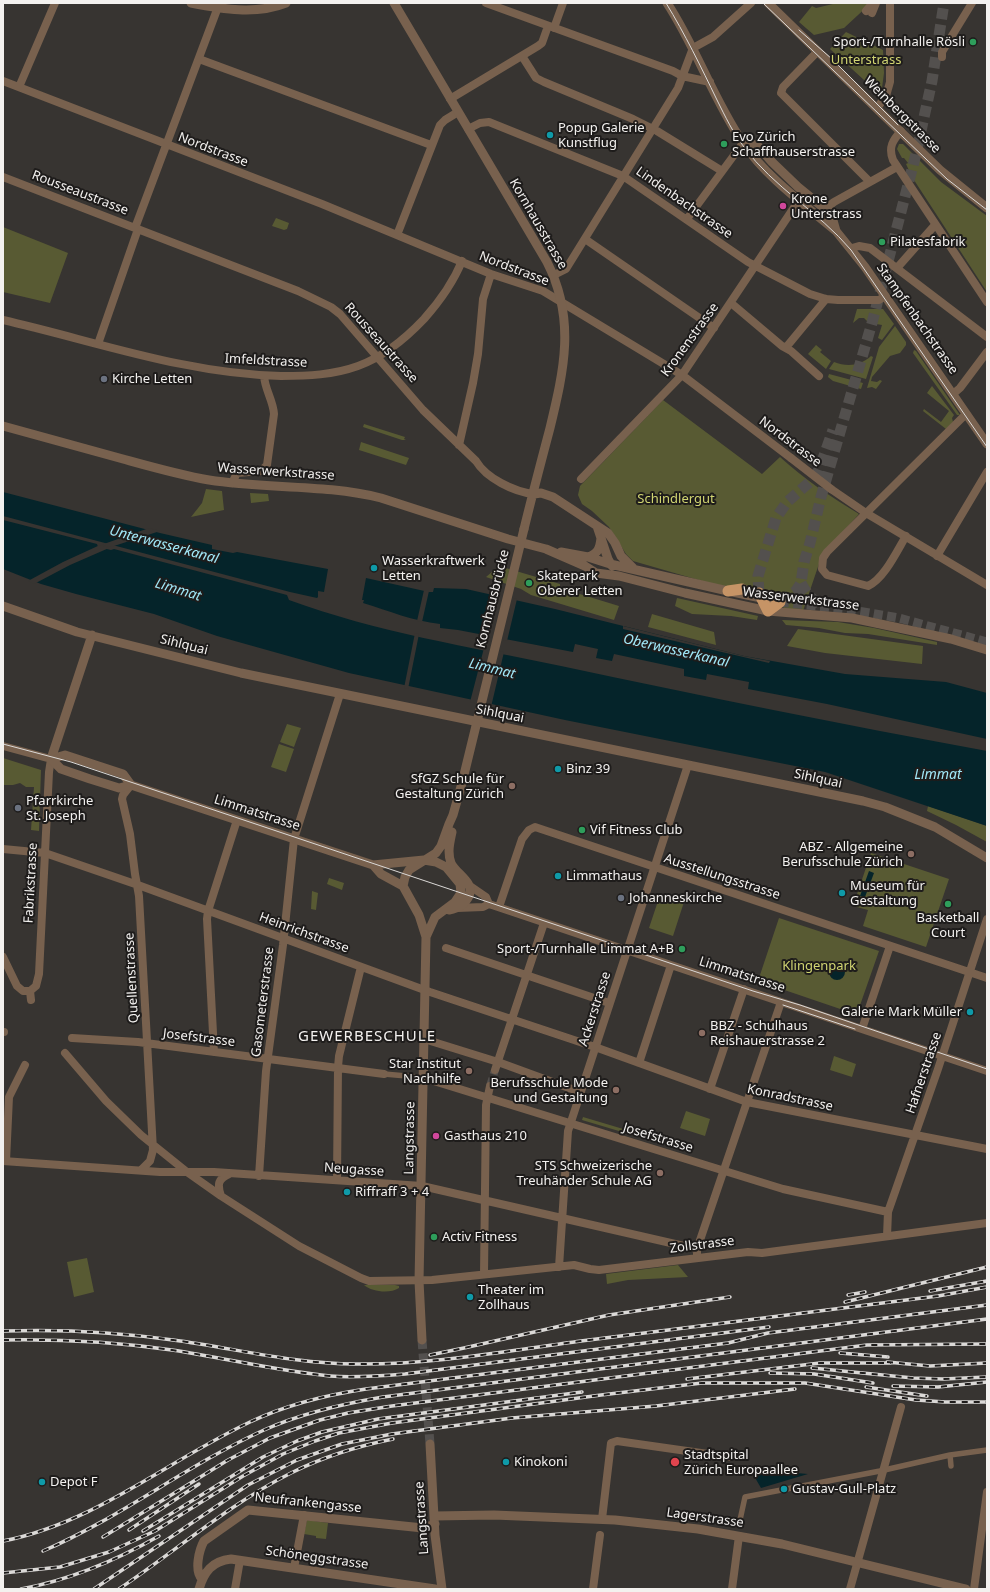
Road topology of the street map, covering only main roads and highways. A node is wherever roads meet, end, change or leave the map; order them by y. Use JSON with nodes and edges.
{"nodes":[{"id":1,"x":742,"y":589,"type":"dead end"},
{"id":2,"x":728,"y":591,"type":"road end"},
{"id":3,"x":760,"y":595,"type":"tunnel mouth"},
{"id":4,"x":780,"y":602,"type":"road end"}],
"edges":[{"from":1,"to":2,"type":"highway"},
{"from":3,"to":4,"type":"highway"}]}
